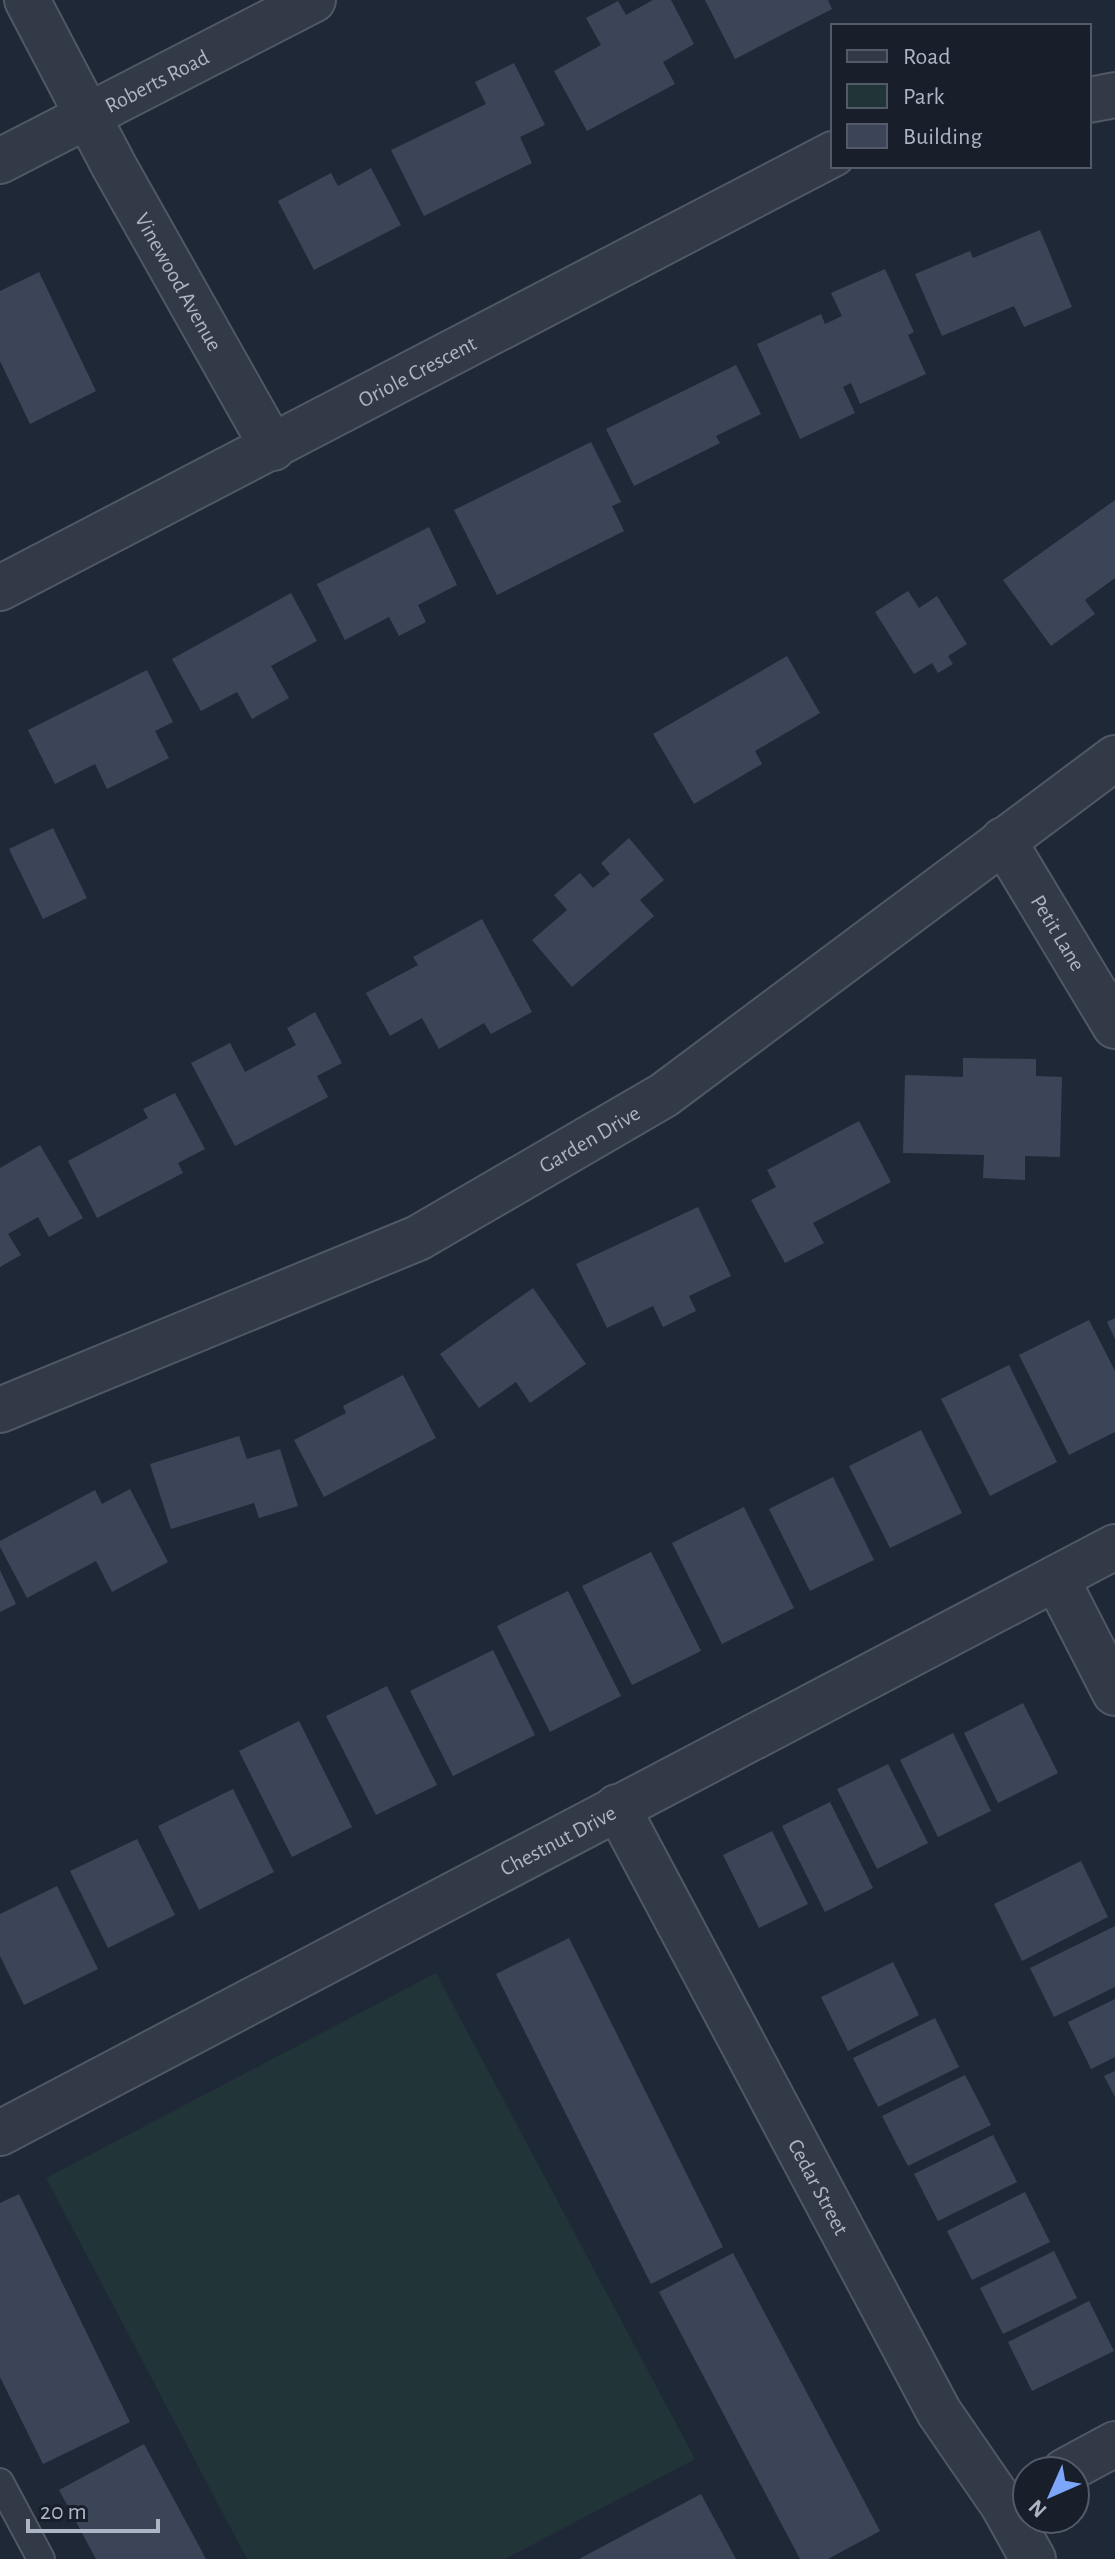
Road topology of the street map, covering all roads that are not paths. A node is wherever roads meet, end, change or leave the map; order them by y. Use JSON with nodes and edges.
{"nodes":[{"id":1,"x":27,"y":0,"type":"edge"},
{"id":2,"x":313,"y":0,"type":"edge"},
{"id":3,"x":1115,"y":95,"type":"edge"},
{"id":4,"x":1091,"y":100,"type":"edge"},
{"id":5,"x":88,"y":115,"type":"junction"},
{"id":6,"x":831,"y":155,"type":"edge"},
{"id":7,"x":0,"y":161,"type":"edge"},
{"id":8,"x":273,"y":448,"type":"junction"},
{"id":9,"x":0,"y":588,"type":"edge"},
{"id":10,"x":1115,"y":758,"type":"edge"},
{"id":11,"x":1003,"y":840,"type":"junction"},
{"id":12,"x":1115,"y":1026,"type":"edge"},
{"id":13,"x":0,"y":1410,"type":"edge"},
{"id":14,"x":1115,"y":1547,"type":"edge"},
{"id":15,"x":1056,"y":1578,"type":"junction"},
{"id":16,"x":1115,"y":1693,"type":"edge"},
{"id":17,"x":617,"y":1807,"type":"junction"},
{"id":18,"x":0,"y":2133,"type":"edge"},
{"id":19,"x":1115,"y":2444,"type":"edge"},
{"id":20,"x":1091,"y":2457,"type":"edge"},
{"id":21,"x":0,"y":2482,"type":"edge"},
{"id":22,"x":1011,"y":2493,"type":"edge"},
{"id":23,"x":1026,"y":2535,"type":"edge"},
{"id":24,"x":41,"y":2559,"type":"edge"},
{"id":25,"x":1033,"y":2559,"type":"edge"}],
"edges":[{"from":1,"to":5,"type":"street","name":"Vinewood Avenue"},
{"from":2,"to":5,"type":"street","name":"Roberts Road"},
{"from":3,"to":4,"type":"street"},
{"from":5,"to":7,"type":"street","name":"Roberts Road"},
{"from":5,"to":8,"type":"street","name":"Vinewood Avenue"},
{"from":6,"to":8,"type":"street","name":"Oriole Crescent"},
{"from":8,"to":9,"type":"street","name":"Oriole Crescent"},
{"from":10,"to":11,"type":"street","name":"Garden Drive"},
{"from":11,"to":12,"type":"street","name":"Petit Lane"},
{"from":11,"to":13,"type":"street","name":"Garden Drive"},
{"from":14,"to":15,"type":"street","name":"Chestnut Drive"},
{"from":15,"to":16,"type":"street"},
{"from":15,"to":17,"type":"street","name":"Chestnut Drive"},
{"from":17,"to":18,"type":"street","name":"Chestnut Drive"},
{"from":17,"to":22,"type":"street","name":"Cedar Street"},
{"from":19,"to":20,"type":"street"},
{"from":21,"to":24,"type":"lane"},
{"from":23,"to":25,"type":"street","name":"Cedar Street"}]}
